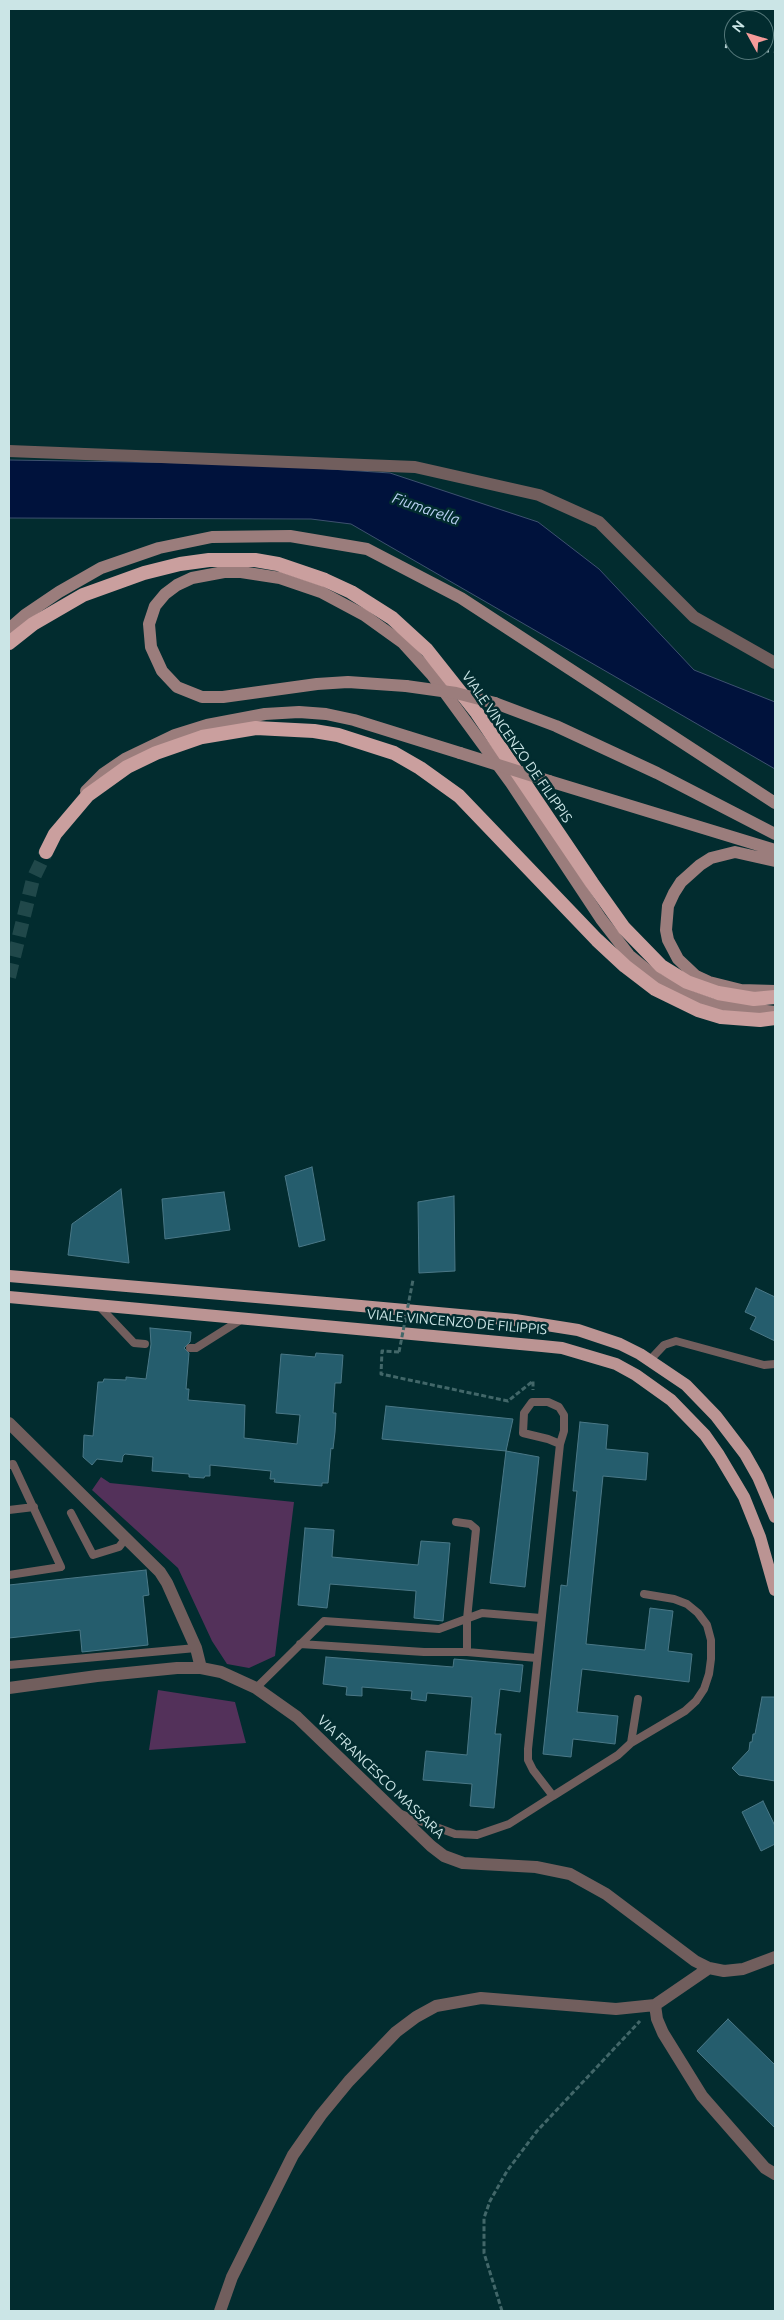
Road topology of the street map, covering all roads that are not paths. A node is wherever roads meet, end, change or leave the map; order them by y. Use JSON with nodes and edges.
{"nodes":[{"id":1,"x":9,"y":451,"type":"edge"},
{"id":2,"x":9,"y":629,"type":"edge"},
{"id":3,"x":9,"y":643,"type":"edge"},
{"id":4,"x":775,"y":663,"type":"edge"},
{"id":5,"x":775,"y":803,"type":"edge"},
{"id":6,"x":55,"y":834,"type":"junction"},
{"id":7,"x":775,"y":834,"type":"edge"},
{"id":8,"x":775,"y":850,"type":"edge"},
{"id":9,"x":46,"y":852,"type":"tunnel mouth"},
{"id":10,"x":775,"y":861,"type":"edge"},
{"id":11,"x":775,"y":992,"type":"edge"},
{"id":12,"x":775,"y":997,"type":"edge"},
{"id":13,"x":775,"y":1012,"type":"edge"},
{"id":14,"x":775,"y":1018,"type":"edge"},
{"id":15,"x":9,"y":1276,"type":"edge"},
{"id":16,"x":9,"y":1297,"type":"edge"},
{"id":17,"x":98,"y":1305,"type":"junction"},
{"id":18,"x":243,"y":1318,"type":"junction"},
{"id":19,"x":145,"y":1344,"type":"dead end"},
{"id":20,"x":190,"y":1348,"type":"dead end"},
{"id":21,"x":650,"y":1360,"type":"junction"},
{"id":22,"x":775,"y":1364,"type":"edge"},
{"id":23,"x":9,"y":1423,"type":"edge"},
{"id":24,"x":560,"y":1444,"type":"junction"},
{"id":25,"x":9,"y":1465,"type":"edge"},
{"id":26,"x":34,"y":1507,"type":"junction"},
{"id":27,"x":9,"y":1510,"type":"edge"},
{"id":28,"x":71,"y":1513,"type":"dead end"},
{"id":29,"x":775,"y":1517,"type":"edge"},
{"id":30,"x":456,"y":1522,"type":"dead end"},
{"id":31,"x":126,"y":1538,"type":"junction"},
{"id":32,"x":9,"y":1575,"type":"edge"},
{"id":33,"x":775,"y":1590,"type":"edge"},
{"id":34,"x":644,"y":1594,"type":"dead end"},
{"id":35,"x":542,"y":1618,"type":"junction"},
{"id":36,"x":467,"y":1619,"type":"junction"},
{"id":37,"x":300,"y":1644,"type":"junction"},
{"id":38,"x":196,"y":1648,"type":"junction"},
{"id":39,"x":467,"y":1652,"type":"junction"},
{"id":40,"x":537,"y":1658,"type":"junction"},
{"id":41,"x":9,"y":1666,"type":"edge"},
{"id":42,"x":201,"y":1668,"type":"junction"},
{"id":43,"x":9,"y":1688,"type":"edge"},
{"id":44,"x":256,"y":1688,"type":"junction"},
{"id":45,"x":638,"y":1699,"type":"dead end"},
{"id":46,"x":630,"y":1744,"type":"junction"},
{"id":47,"x":553,"y":1796,"type":"junction"},
{"id":48,"x":394,"y":1812,"type":"junction"},
{"id":49,"x":775,"y":1957,"type":"edge"},
{"id":50,"x":709,"y":1968,"type":"junction"},
{"id":51,"x":655,"y":2005,"type":"junction"},
{"id":52,"x":775,"y":2174,"type":"edge"},
{"id":53,"x":220,"y":2311,"type":"edge"}],
"edges":[{"from":1,"to":4,"type":"street"},
{"from":2,"to":5,"type":"main road"},
{"from":3,"to":12,"type":"highway","name":"VIALE VINCENZO DE FILIPPIS"},
{"from":6,"to":8,"type":"main road","bridge":true},
{"from":6,"to":9,"type":"highway"},
{"from":6,"to":14,"type":"highway"},
{"from":7,"to":13,"type":"main road","bridge":true},
{"from":10,"to":11,"type":"main road"},
{"from":15,"to":21,"type":"main road","name":"VIALE VINCENZO DE FILIPPIS"},
{"from":16,"to":17,"type":"main road","name":"VIALE VINCENZO DE FILIPPIS"},
{"from":17,"to":18,"type":"main road","name":"VIALE VINCENZO DE FILIPPIS"},
{"from":17,"to":19,"type":"lane"},
{"from":18,"to":20,"type":"lane"},
{"from":18,"to":33,"type":"main road","name":"VIALE VINCENZO DE FILIPPIS"},
{"from":21,"to":22,"type":"lane"},
{"from":21,"to":29,"type":"main road","name":"VIALE VINCENZO DE FILIPPIS"},
{"from":23,"to":31,"type":"street"},
{"from":24,"to":24,"type":"lane"},
{"from":24,"to":35,"type":"lane"},
{"from":25,"to":26,"type":"lane"},
{"from":26,"to":27,"type":"lane"},
{"from":26,"to":32,"type":"lane"},
{"from":28,"to":31,"type":"lane"},
{"from":30,"to":36,"type":"lane"},
{"from":31,"to":38,"type":"street"},
{"from":34,"to":46,"type":"lane"},
{"from":35,"to":36,"type":"lane"},
{"from":35,"to":40,"type":"lane"},
{"from":36,"to":37,"type":"lane"},
{"from":36,"to":39,"type":"lane"},
{"from":37,"to":39,"type":"lane"},
{"from":37,"to":44,"type":"lane"},
{"from":38,"to":41,"type":"lane"},
{"from":38,"to":42,"type":"street"},
{"from":39,"to":40,"type":"lane"},
{"from":40,"to":47,"type":"lane"},
{"from":42,"to":43,"type":"street","name":"VIA FRANCESCO MASSARA"},
{"from":42,"to":44,"type":"street","name":"VIA FRANCESCO MASSARA"},
{"from":44,"to":48,"type":"street","name":"VIA FRANCESCO MASSARA"},
{"from":45,"to":46,"type":"lane"},
{"from":46,"to":47,"type":"lane"},
{"from":47,"to":48,"type":"lane"},
{"from":48,"to":50,"type":"street","name":"VIA FRANCESCO MASSARA"},
{"from":49,"to":50,"type":"street","name":"VIA FRANCESCO MASSARA"},
{"from":50,"to":51,"type":"street"},
{"from":51,"to":52,"type":"street"},
{"from":51,"to":53,"type":"street"}]}
